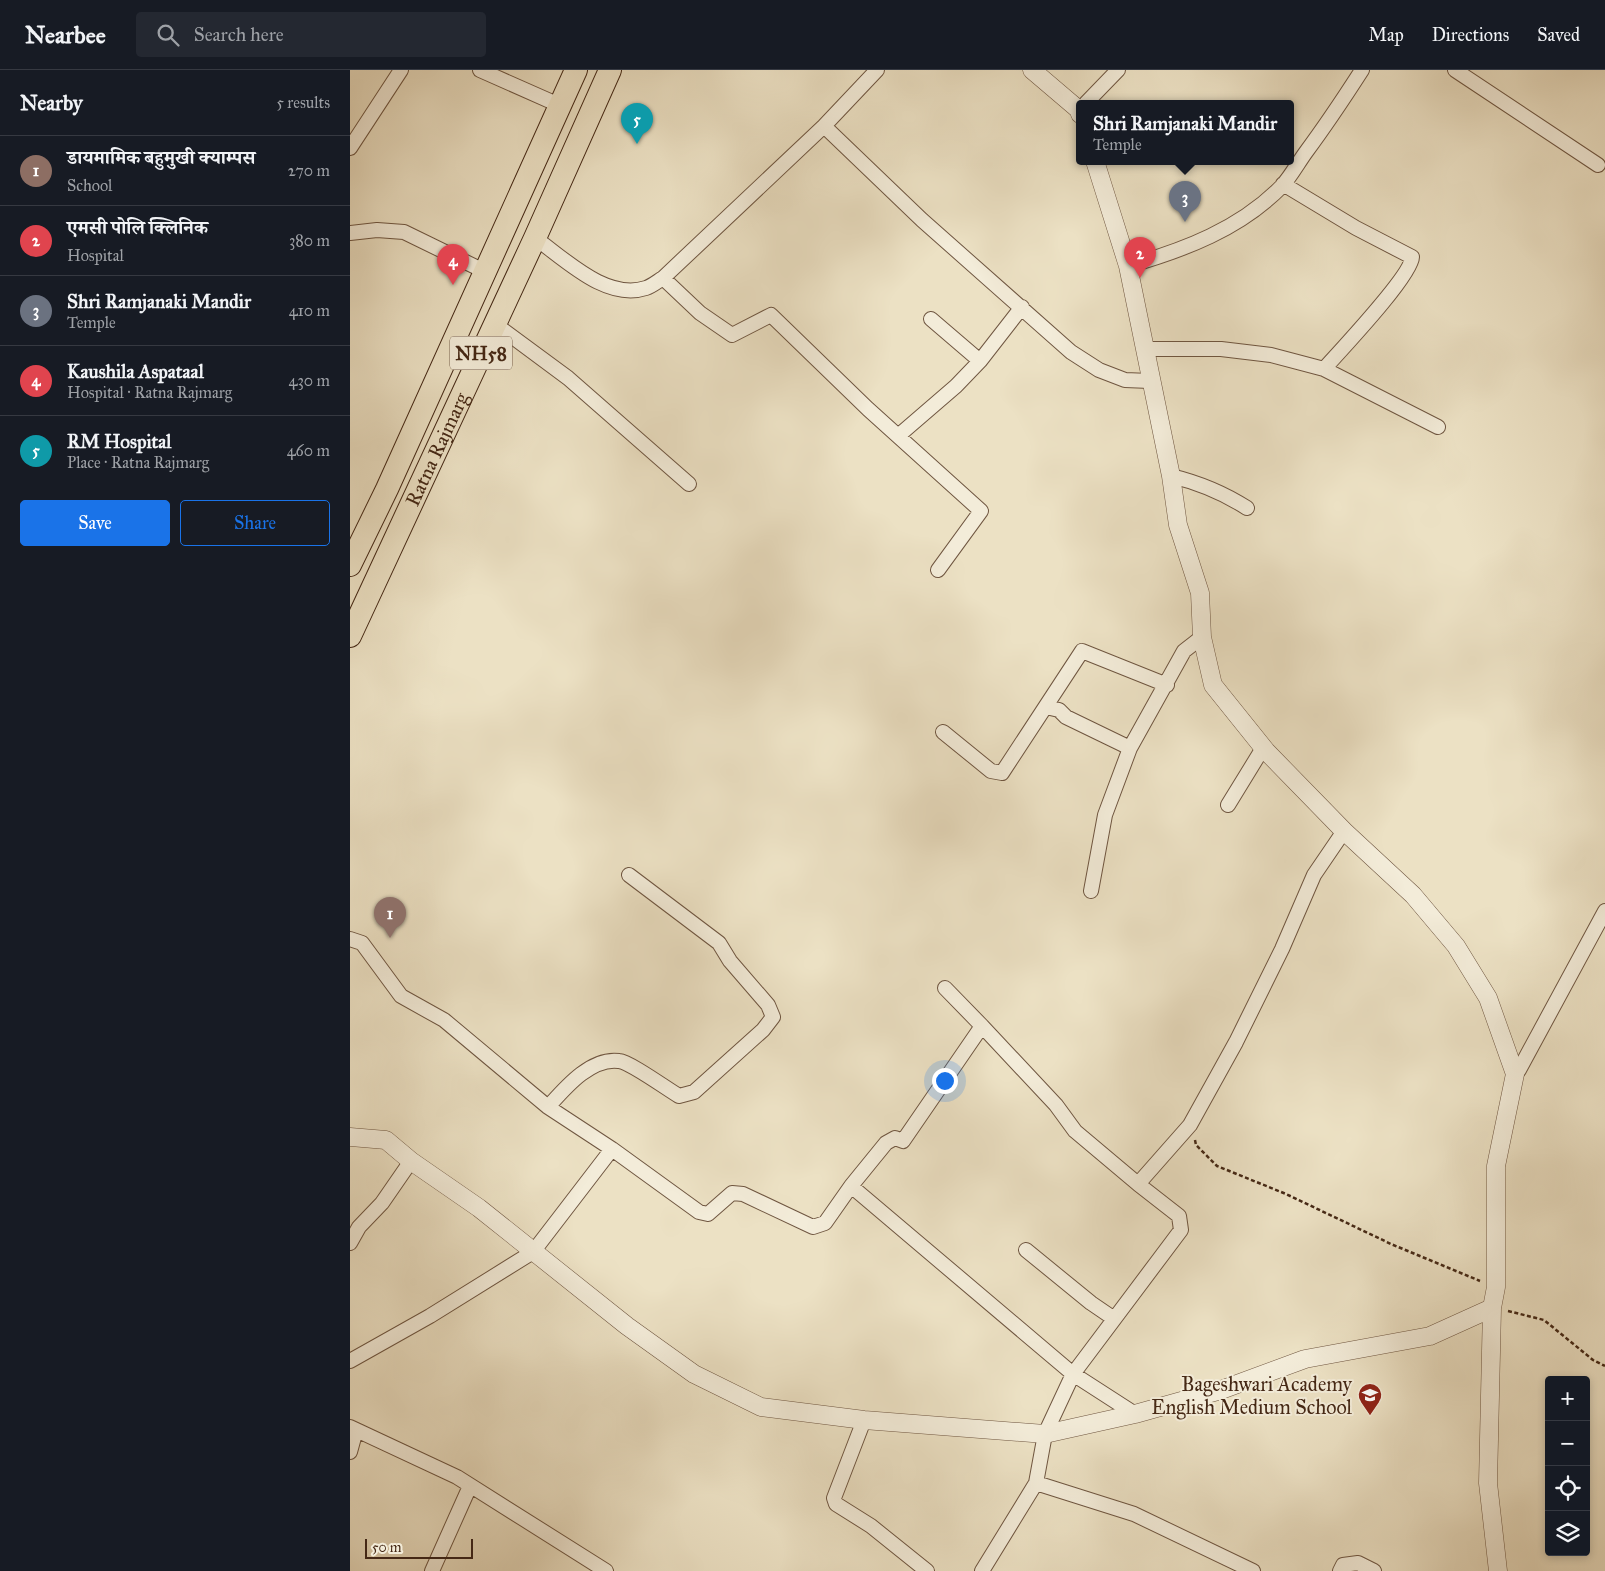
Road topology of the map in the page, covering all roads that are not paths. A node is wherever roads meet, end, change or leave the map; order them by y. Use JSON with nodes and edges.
{"nodes":[{"id":1,"x":402,"y":70,"type":"edge"},
{"id":2,"x":480,"y":70,"type":"edge"},
{"id":3,"x":576,"y":70,"type":"edge"},
{"id":4,"x":610,"y":70,"type":"edge"},
{"id":5,"x":877,"y":70,"type":"edge"},
{"id":6,"x":1032,"y":70,"type":"edge"},
{"id":7,"x":1118,"y":70,"type":"edge"},
{"id":8,"x":1362,"y":70,"type":"edge"},
{"id":9,"x":1455,"y":70,"type":"edge"},
{"id":10,"x":1474,"y":75,"type":"edge"},
{"id":11,"x":1090,"y":100,"type":"edge"},
{"id":12,"x":559,"y":105,"type":"junction"},
{"id":13,"x":1076,"y":105,"type":"edge"},
{"id":14,"x":824,"y":126,"type":"junction"},
{"id":15,"x":350,"y":148,"type":"edge"},
{"id":16,"x":1096,"y":165,"type":"edge"},
{"id":17,"x":1598,"y":165,"type":"dead end"},
{"id":18,"x":1283,"y":184,"type":"junction"},
{"id":19,"x":350,"y":233,"type":"edge"},
{"id":20,"x":535,"y":238,"type":"junction"},
{"id":21,"x":1128,"y":266,"type":"junction"},
{"id":22,"x":484,"y":271,"type":"junction"},
{"id":23,"x":663,"y":278,"type":"junction"},
{"id":24,"x":1022,"y":307,"type":"junction"},
{"id":25,"x":931,"y":320,"type":"dead end"},
{"id":26,"x":495,"y":324,"type":"junction"},
{"id":27,"x":1145,"y":349,"type":"junction"},
{"id":28,"x":980,"y":361,"type":"junction"},
{"id":29,"x":1324,"y":369,"type":"junction"},
{"id":30,"x":1150,"y":381,"type":"junction"},
{"id":31,"x":1438,"y":427,"type":"dead end"},
{"id":32,"x":898,"y":436,"type":"junction"},
{"id":33,"x":1171,"y":476,"type":"junction"},
{"id":34,"x":689,"y":484,"type":"dead end"},
{"id":35,"x":1247,"y":508,"type":"dead end"},
{"id":36,"x":350,"y":565,"type":"edge"},
{"id":37,"x":938,"y":570,"type":"dead end"},
{"id":38,"x":350,"y":636,"type":"edge"},
{"id":39,"x":1202,"y":637,"type":"junction"},
{"id":40,"x":1167,"y":685,"type":"junction"},
{"id":41,"x":1046,"y":707,"type":"junction"},
{"id":42,"x":943,"y":732,"type":"dead end"},
{"id":43,"x":1130,"y":748,"type":"junction"},
{"id":44,"x":1264,"y":748,"type":"junction"},
{"id":45,"x":1228,"y":805,"type":"dead end"},
{"id":46,"x":1344,"y":831,"type":"junction"},
{"id":47,"x":629,"y":874,"type":"dead end"},
{"id":48,"x":1091,"y":892,"type":"dead end"},
{"id":49,"x":1605,"y":910,"type":"edge"},
{"id":50,"x":350,"y":939,"type":"edge"},
{"id":51,"x":945,"y":988,"type":"dead end"},
{"id":52,"x":982,"y":1026,"type":"junction"},
{"id":53,"x":1515,"y":1074,"type":"junction"},
{"id":54,"x":548,"y":1108,"type":"junction"},
{"id":55,"x":350,"y":1137,"type":"edge"},
{"id":56,"x":612,"y":1149,"type":"junction"},
{"id":57,"x":411,"y":1161,"type":"junction"},
{"id":58,"x":1138,"y":1184,"type":"junction"},
{"id":59,"x":851,"y":1186,"type":"junction"},
{"id":60,"x":350,"y":1244,"type":"edge"},
{"id":61,"x":1026,"y":1250,"type":"dead end"},
{"id":62,"x":533,"y":1252,"type":"junction"},
{"id":63,"x":1492,"y":1308,"type":"junction"},
{"id":64,"x":1114,"y":1318,"type":"junction"},
{"id":65,"x":350,"y":1361,"type":"edge"},
{"id":66,"x":1073,"y":1374,"type":"junction"},
{"id":67,"x":1135,"y":1414,"type":"junction"},
{"id":68,"x":864,"y":1420,"type":"junction"},
{"id":69,"x":353,"y":1428,"type":"edge"},
{"id":70,"x":1046,"y":1434,"type":"junction"},
{"id":71,"x":350,"y":1452,"type":"edge"},
{"id":72,"x":1036,"y":1482,"type":"junction"},
{"id":73,"x":470,"y":1486,"type":"junction"},
{"id":74,"x":432,"y":1571,"type":"edge"},
{"id":75,"x":606,"y":1571,"type":"edge"},
{"id":76,"x":927,"y":1571,"type":"edge"},
{"id":77,"x":982,"y":1571,"type":"edge"},
{"id":78,"x":1253,"y":1571,"type":"edge"},
{"id":79,"x":1340,"y":1571,"type":"edge"},
{"id":80,"x":1374,"y":1571,"type":"edge"},
{"id":81,"x":1498,"y":1571,"type":"edge"}],
"edges":[{"from":1,"to":15,"type":"street"},
{"from":2,"to":12,"type":"street"},
{"from":3,"to":12,"type":"highway","name":"Ratna Rajmarg","number":"NH58"},
{"from":4,"to":20,"type":"highway","name":"Ratna Rajmarg","number":"NH58"},
{"from":5,"to":14,"type":"street"},
{"from":6,"to":13,"type":"street"},
{"from":7,"to":11,"type":"street"},
{"from":8,"to":18,"type":"street"},
{"from":9,"to":10,"type":"street"},
{"from":10,"to":17,"type":"street"},
{"from":12,"to":22,"type":"highway","name":"Ratna Rajmarg","number":"NH58"},
{"from":14,"to":23,"type":"street"},
{"from":14,"to":24,"type":"street"},
{"from":16,"to":21,"type":"street"},
{"from":18,"to":21,"type":"street"},
{"from":18,"to":29,"type":"street"},
{"from":19,"to":22,"type":"street"},
{"from":20,"to":23,"type":"street"},
{"from":20,"to":26,"type":"highway","name":"Ratna Rajmarg","number":"NH58"},
{"from":21,"to":27,"type":"street"},
{"from":22,"to":36,"type":"highway","name":"Ratna Rajmarg","number":"NH58"},
{"from":23,"to":32,"type":"street"},
{"from":24,"to":28,"type":"street"},
{"from":24,"to":30,"type":"street"},
{"from":25,"to":28,"type":"street"},
{"from":26,"to":34,"type":"street"},
{"from":26,"to":38,"type":"highway","name":"Ratna Rajmarg","number":"NH58"},
{"from":27,"to":29,"type":"street"},
{"from":27,"to":30,"type":"street"},
{"from":28,"to":32,"type":"street"},
{"from":29,"to":31,"type":"street"},
{"from":30,"to":33,"type":"street"},
{"from":32,"to":37,"type":"street"},
{"from":33,"to":35,"type":"street"},
{"from":33,"to":39,"type":"street"},
{"from":39,"to":40,"type":"street"},
{"from":39,"to":44,"type":"street"},
{"from":40,"to":41,"type":"street"},
{"from":40,"to":43,"type":"street"},
{"from":41,"to":42,"type":"street"},
{"from":41,"to":43,"type":"street"},
{"from":43,"to":48,"type":"street"},
{"from":44,"to":45,"type":"street"},
{"from":44,"to":46,"type":"street"},
{"from":46,"to":53,"type":"street"},
{"from":46,"to":58,"type":"street"},
{"from":47,"to":54,"type":"street"},
{"from":49,"to":53,"type":"street"},
{"from":50,"to":54,"type":"street"},
{"from":51,"to":52,"type":"street"},
{"from":52,"to":58,"type":"street"},
{"from":52,"to":59,"type":"street"},
{"from":53,"to":63,"type":"street"},
{"from":54,"to":56,"type":"street"},
{"from":55,"to":57,"type":"street"},
{"from":56,"to":59,"type":"street"},
{"from":56,"to":62,"type":"street"},
{"from":57,"to":60,"type":"street"},
{"from":57,"to":62,"type":"street"},
{"from":58,"to":64,"type":"street"},
{"from":59,"to":66,"type":"street"},
{"from":61,"to":64,"type":"street"},
{"from":62,"to":65,"type":"street"},
{"from":62,"to":68,"type":"street"},
{"from":63,"to":67,"type":"street"},
{"from":63,"to":81,"type":"street"},
{"from":64,"to":66,"type":"street"},
{"from":66,"to":67,"type":"street"},
{"from":66,"to":70,"type":"street"},
{"from":67,"to":70,"type":"street"},
{"from":68,"to":70,"type":"street"},
{"from":68,"to":76,"type":"street"},
{"from":69,"to":71,"type":"street"},
{"from":69,"to":73,"type":"street"},
{"from":70,"to":72,"type":"street"},
{"from":72,"to":77,"type":"street"},
{"from":72,"to":78,"type":"street"},
{"from":73,"to":74,"type":"street"},
{"from":73,"to":75,"type":"street"},
{"from":79,"to":80,"type":"street"}]}
